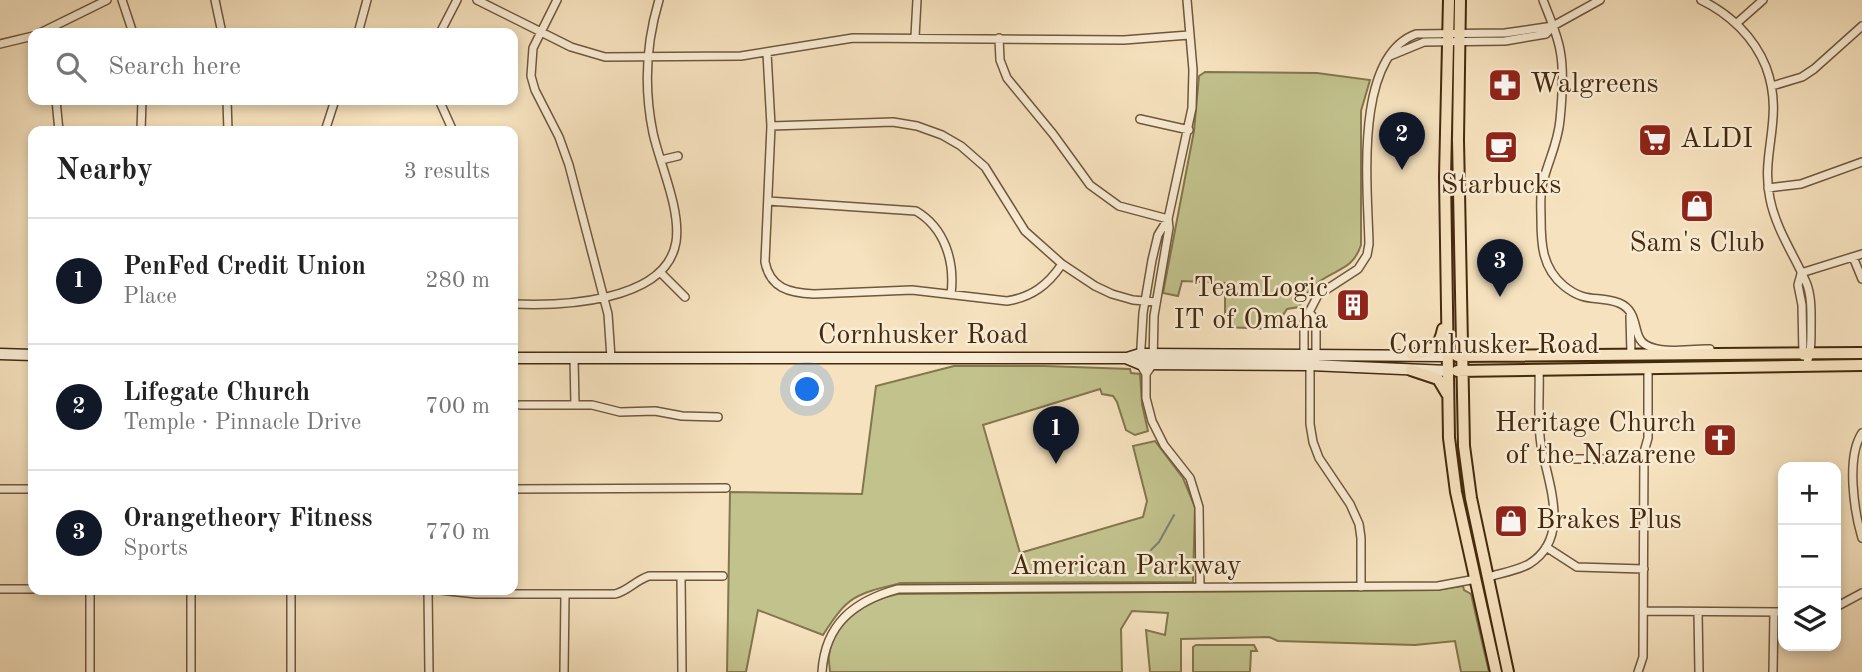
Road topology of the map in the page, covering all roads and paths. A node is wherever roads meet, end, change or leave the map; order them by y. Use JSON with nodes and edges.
{"nodes":[{"id":1,"x":107,"y":0,"type":"edge"},
{"id":2,"x":122,"y":0,"type":"edge"},
{"id":3,"x":215,"y":0,"type":"edge"},
{"id":4,"x":367,"y":0,"type":"edge"},
{"id":5,"x":457,"y":0,"type":"edge"},
{"id":6,"x":477,"y":0,"type":"edge"},
{"id":7,"x":557,"y":0,"type":"edge"},
{"id":8,"x":659,"y":0,"type":"edge"},
{"id":9,"x":916,"y":0,"type":"edge"},
{"id":10,"x":1186,"y":0,"type":"edge"},
{"id":11,"x":1449,"y":0,"type":"edge"},
{"id":12,"x":1460,"y":0,"type":"edge"},
{"id":13,"x":1543,"y":0,"type":"edge"},
{"id":14,"x":1600,"y":0,"type":"edge"},
{"id":15,"x":1701,"y":0,"type":"edge"},
{"id":16,"x":1763,"y":0,"type":"edge"},
{"id":17,"x":1737,"y":23,"type":"junction"},
{"id":18,"x":1553,"y":26,"type":"junction"},
{"id":19,"x":1862,"y":26,"type":"edge"},
{"id":20,"x":50,"y":28,"type":"edge"},
{"id":21,"x":130,"y":28,"type":"edge"},
{"id":22,"x":221,"y":28,"type":"edge"},
{"id":23,"x":359,"y":28,"type":"edge"},
{"id":24,"x":443,"y":28,"type":"edge"},
{"id":25,"x":540,"y":32,"type":"junction"},
{"id":26,"x":1189,"y":35,"type":"junction"},
{"id":27,"x":28,"y":37,"type":"edge"},
{"id":28,"x":915,"y":37,"type":"junction"},
{"id":29,"x":1454,"y":37,"type":"junction"},
{"id":30,"x":999,"y":38,"type":"junction"},
{"id":31,"x":0,"y":44,"type":"edge"},
{"id":32,"x":767,"y":53,"type":"junction"},
{"id":33,"x":648,"y":57,"type":"junction"},
{"id":34,"x":1772,"y":86,"type":"junction"},
{"id":35,"x":57,"y":105,"type":"edge"},
{"id":36,"x":142,"y":105,"type":"edge"},
{"id":37,"x":227,"y":105,"type":"edge"},
{"id":38,"x":333,"y":105,"type":"edge"},
{"id":39,"x":441,"y":105,"type":"edge"},
{"id":40,"x":1140,"y":120,"type":"dead end"},
{"id":41,"x":59,"y":126,"type":"edge"},
{"id":42,"x":141,"y":126,"type":"edge"},
{"id":43,"x":228,"y":126,"type":"edge"},
{"id":44,"x":327,"y":126,"type":"edge"},
{"id":45,"x":451,"y":126,"type":"edge"},
{"id":46,"x":771,"y":126,"type":"junction"},
{"id":47,"x":1189,"y":130,"type":"junction"},
{"id":48,"x":678,"y":156,"type":"dead end"},
{"id":49,"x":660,"y":160,"type":"junction"},
{"id":50,"x":1862,"y":162,"type":"edge"},
{"id":51,"x":1768,"y":188,"type":"junction"},
{"id":52,"x":768,"y":201,"type":"junction"},
{"id":53,"x":1168,"y":219,"type":"junction"},
{"id":54,"x":1862,"y":254,"type":"edge"},
{"id":55,"x":1853,"y":257,"type":"junction"},
{"id":56,"x":1062,"y":264,"type":"junction"},
{"id":57,"x":660,"y":272,"type":"junction"},
{"id":58,"x":1801,"y":274,"type":"junction"},
{"id":59,"x":1862,"y":279,"type":"edge"},
{"id":60,"x":951,"y":294,"type":"junction"},
{"id":61,"x":604,"y":297,"type":"junction"},
{"id":62,"x":685,"y":297,"type":"dead end"},
{"id":63,"x":1145,"y":301,"type":"junction"},
{"id":64,"x":1156,"y":302,"type":"junction"},
{"id":65,"x":518,"y":304,"type":"edge"},
{"id":66,"x":1630,"y":312,"type":"junction"},
{"id":67,"x":1310,"y":313,"type":"junction"},
{"id":68,"x":1447,"y":313,"type":"junction"},
{"id":69,"x":1462,"y":325,"type":"junction"},
{"id":70,"x":1862,"y":353,"type":"edge"},
{"id":71,"x":0,"y":354,"type":"edge"},
{"id":72,"x":1631,"y":354,"type":"junction"},
{"id":73,"x":1807,"y":354,"type":"junction"},
{"id":74,"x":28,"y":355,"type":"edge"},
{"id":75,"x":1304,"y":355,"type":"junction"},
{"id":76,"x":1317,"y":355,"type":"junction"},
{"id":77,"x":1412,"y":355,"type":"junction"},
{"id":78,"x":1462,"y":355,"type":"junction"},
{"id":79,"x":1752,"y":355,"type":"junction"},
{"id":80,"x":1448,"y":356,"type":"junction"},
{"id":81,"x":518,"y":358,"type":"edge"},
{"id":82,"x":574,"y":358,"type":"junction"},
{"id":83,"x":611,"y":358,"type":"junction"},
{"id":84,"x":1140,"y":359,"type":"junction"},
{"id":85,"x":1153,"y":359,"type":"junction"},
{"id":86,"x":1310,"y":365,"type":"junction"},
{"id":87,"x":1862,"y":365,"type":"edge"},
{"id":88,"x":1806,"y":366,"type":"junction"},
{"id":89,"x":1648,"y":368,"type":"junction"},
{"id":90,"x":1539,"y":369,"type":"junction"},
{"id":91,"x":1411,"y":370,"type":"junction"},
{"id":92,"x":1492,"y":370,"type":"junction"},
{"id":93,"x":1448,"y":371,"type":"junction"},
{"id":94,"x":1463,"y":371,"type":"junction"},
{"id":95,"x":1146,"y":374,"type":"junction"},
{"id":96,"x":1448,"y":395,"type":"junction"},
{"id":97,"x":520,"y":405,"type":"dead end"},
{"id":98,"x":575,"y":405,"type":"junction"},
{"id":99,"x":1463,"y":405,"type":"junction"},
{"id":100,"x":718,"y":416,"type":"dead end"},
{"id":101,"x":1862,"y":433,"type":"edge"},
{"id":102,"x":1644,"y":452,"type":"junction"},
{"id":103,"x":1544,"y":459,"type":"junction"},
{"id":104,"x":726,"y":488,"type":"dead end"},
{"id":105,"x":0,"y":489,"type":"edge"},
{"id":106,"x":28,"y":489,"type":"edge"},
{"id":107,"x":518,"y":489,"type":"edge"},
{"id":108,"x":1862,"y":538,"type":"edge"},
{"id":109,"x":1546,"y":547,"type":"junction"},
{"id":110,"x":1644,"y":569,"type":"junction"},
{"id":111,"x":681,"y":576,"type":"junction"},
{"id":112,"x":723,"y":576,"type":"dead end"},
{"id":113,"x":1482,"y":578,"type":"junction"},
{"id":114,"x":1200,"y":587,"type":"junction"},
{"id":115,"x":1361,"y":587,"type":"junction"},
{"id":116,"x":0,"y":589,"type":"edge"},
{"id":117,"x":28,"y":589,"type":"edge"},
{"id":118,"x":1862,"y":593,"type":"edge"},
{"id":119,"x":518,"y":594,"type":"edge"},
{"id":120,"x":565,"y":594,"type":"junction"},
{"id":121,"x":90,"y":595,"type":"edge"},
{"id":122,"x":191,"y":595,"type":"edge"},
{"id":123,"x":291,"y":595,"type":"edge"},
{"id":124,"x":428,"y":595,"type":"edge"},
{"id":125,"x":1841,"y":604,"type":"edge"},
{"id":126,"x":1644,"y":611,"type":"junction"},
{"id":127,"x":1698,"y":612,"type":"junction"},
{"id":128,"x":1774,"y":612,"type":"junction"},
{"id":129,"x":1778,"y":612,"type":"edge"},
{"id":130,"x":90,"y":672,"type":"edge"},
{"id":131,"x":191,"y":672,"type":"edge"},
{"id":132,"x":291,"y":672,"type":"edge"},
{"id":133,"x":429,"y":672,"type":"edge"},
{"id":134,"x":564,"y":672,"type":"edge"},
{"id":135,"x":682,"y":672,"type":"edge"},
{"id":136,"x":822,"y":672,"type":"edge"},
{"id":137,"x":1496,"y":672,"type":"edge"},
{"id":138,"x":1508,"y":672,"type":"edge"},
{"id":139,"x":1638,"y":672,"type":"edge"},
{"id":140,"x":1699,"y":672,"type":"edge"},
{"id":141,"x":1773,"y":672,"type":"edge"}],
"edges":[{"from":1,"to":20,"type":"street"},
{"from":2,"to":21,"type":"street"},
{"from":3,"to":22,"type":"street"},
{"from":4,"to":23,"type":"street"},
{"from":5,"to":24,"type":"street"},
{"from":6,"to":25,"type":"street"},
{"from":7,"to":25,"type":"street"},
{"from":8,"to":33,"type":"street"},
{"from":9,"to":28,"type":"street"},
{"from":10,"to":26,"type":"street"},
{"from":11,"to":29,"type":"main road"},
{"from":12,"to":29,"type":"main road"},
{"from":13,"to":18,"type":"street"},
{"from":14,"to":18,"type":"street"},
{"from":15,"to":17,"type":"street"},
{"from":16,"to":17,"type":"street"},
{"from":17,"to":34,"type":"street"},
{"from":18,"to":29,"type":"street"},
{"from":18,"to":66,"type":"street"},
{"from":19,"to":34,"type":"street"},
{"from":25,"to":33,"type":"street"},
{"from":25,"to":61,"type":"street"},
{"from":26,"to":30,"type":"street"},
{"from":26,"to":47,"type":"street"},
{"from":27,"to":31,"type":"street"},
{"from":28,"to":30,"type":"street"},
{"from":28,"to":32,"type":"street"},
{"from":29,"to":67,"type":"street"},
{"from":29,"to":68,"type":"main road"},
{"from":29,"to":69,"type":"main road"},
{"from":30,"to":53,"type":"street"},
{"from":32,"to":33,"type":"street"},
{"from":32,"to":46,"type":"street"},
{"from":33,"to":49,"type":"street"},
{"from":34,"to":51,"type":"street"},
{"from":35,"to":41,"type":"street"},
{"from":36,"to":42,"type":"street"},
{"from":37,"to":43,"type":"street"},
{"from":38,"to":44,"type":"street"},
{"from":39,"to":45,"type":"street"},
{"from":40,"to":47,"type":"street"},
{"from":46,"to":52,"type":"street"},
{"from":46,"to":56,"type":"street"},
{"from":47,"to":53,"type":"street"},
{"from":48,"to":49,"type":"street"},
{"from":49,"to":57,"type":"street"},
{"from":50,"to":51,"type":"street"},
{"from":51,"to":58,"type":"street"},
{"from":52,"to":60,"type":"street"},
{"from":52,"to":60,"type":"street"},
{"from":53,"to":63,"type":"street"},
{"from":53,"to":64,"type":"street"},
{"from":54,"to":55,"type":"street"},
{"from":55,"to":58,"type":"street"},
{"from":55,"to":59,"type":"street"},
{"from":56,"to":60,"type":"street"},
{"from":56,"to":63,"type":"street"},
{"from":57,"to":61,"type":"street"},
{"from":57,"to":62,"type":"street"},
{"from":58,"to":73,"type":"street"},
{"from":61,"to":65,"type":"street"},
{"from":61,"to":83,"type":"street"},
{"from":63,"to":64,"type":"street"},
{"from":63,"to":84,"type":"street"},
{"from":64,"to":85,"type":"street"},
{"from":66,"to":72,"type":"street"},
{"from":66,"to":79,"type":"street"},
{"from":67,"to":75,"type":"street"},
{"from":67,"to":76,"type":"street"},
{"from":68,"to":77,"type":"main road"},
{"from":68,"to":80,"type":"main road"},
{"from":69,"to":72,"type":"main road"},
{"from":69,"to":78,"type":"main road"},
{"from":70,"to":73,"type":"main road","name":"Cornhusker Road"},
{"from":71,"to":74,"type":"main road"},
{"from":72,"to":78,"type":"main road","name":"Cornhusker Road"},
{"from":72,"to":79,"type":"main road","name":"Cornhusker Road"},
{"from":73,"to":79,"type":"main road","name":"Cornhusker Road"},
{"from":73,"to":88,"type":"street"},
{"from":75,"to":76,"type":"main road","name":"Cornhusker Road"},
{"from":75,"to":85,"type":"main road","name":"Cornhusker Road"},
{"from":75,"to":86,"type":"street"},
{"from":76,"to":77,"type":"main road","name":"Cornhusker Road"},
{"from":76,"to":86,"type":"street"},
{"from":77,"to":80,"type":"main road","name":"Cornhusker Road"},
{"from":78,"to":80,"type":"main road","name":"Cornhusker Road"},
{"from":78,"to":94,"type":"main road"},
{"from":79,"to":89,"type":"main road"},
{"from":80,"to":93,"type":"main road"},
{"from":81,"to":82,"type":"main road","name":"Cornhusker Road"},
{"from":82,"to":83,"type":"main road","name":"Cornhusker Road"},
{"from":82,"to":98,"type":"street"},
{"from":83,"to":84,"type":"main road","name":"Cornhusker Road"},
{"from":84,"to":85,"type":"main road","name":"Cornhusker Road"},
{"from":84,"to":95,"type":"street"},
{"from":85,"to":86,"type":"main road","name":"Cornhusker Road"},
{"from":85,"to":95,"type":"street"},
{"from":86,"to":91,"type":"main road","name":"Cornhusker Road"},
{"from":86,"to":115,"type":"street"},
{"from":87,"to":88,"type":"main road","name":"Cornhusker Road"},
{"from":88,"to":89,"type":"main road","name":"Cornhusker Road"},
{"from":89,"to":90,"type":"main road","name":"Cornhusker Road"},
{"from":89,"to":102,"type":"street"},
{"from":90,"to":92,"type":"main road","name":"Cornhusker Road"},
{"from":90,"to":103,"type":"street"},
{"from":91,"to":93,"type":"main road","name":"Cornhusker Road"},
{"from":91,"to":96,"type":"main road"},
{"from":92,"to":94,"type":"main road","name":"Cornhusker Road"},
{"from":92,"to":99,"type":"main road"},
{"from":93,"to":94,"type":"main road","name":"Cornhusker Road"},
{"from":93,"to":96,"type":"main road"},
{"from":94,"to":99,"type":"main road"},
{"from":95,"to":114,"type":"street"},
{"from":96,"to":113,"type":"main road"},
{"from":97,"to":98,"type":"street"},
{"from":98,"to":100,"type":"street"},
{"from":99,"to":113,"type":"main road"},
{"from":101,"to":108,"type":"street"},
{"from":102,"to":103,"type":"street"},
{"from":102,"to":110,"type":"street"},
{"from":103,"to":109,"type":"street"},
{"from":104,"to":107,"type":"street"},
{"from":105,"to":106,"type":"street"},
{"from":109,"to":110,"type":"street"},
{"from":109,"to":113,"type":"street","name":"American Parkway"},
{"from":110,"to":126,"type":"street"},
{"from":111,"to":112,"type":"street"},
{"from":111,"to":120,"type":"street"},
{"from":111,"to":135,"type":"street"},
{"from":113,"to":115,"type":"street","name":"American Parkway"},
{"from":113,"to":137,"type":"main road"},
{"from":113,"to":138,"type":"main road"},
{"from":114,"to":115,"type":"street","name":"American Parkway"},
{"from":114,"to":136,"type":"street","name":"American Parkway"},
{"from":116,"to":117,"type":"street"},
{"from":118,"to":125,"type":"street"},
{"from":119,"to":120,"type":"street"},
{"from":120,"to":134,"type":"street"},
{"from":121,"to":130,"type":"street"},
{"from":122,"to":131,"type":"street"},
{"from":123,"to":132,"type":"street"},
{"from":124,"to":133,"type":"street"},
{"from":126,"to":127,"type":"street"},
{"from":126,"to":139,"type":"street"},
{"from":127,"to":128,"type":"street"},
{"from":127,"to":140,"type":"street"},
{"from":128,"to":129,"type":"street"},
{"from":128,"to":141,"type":"street"}]}
